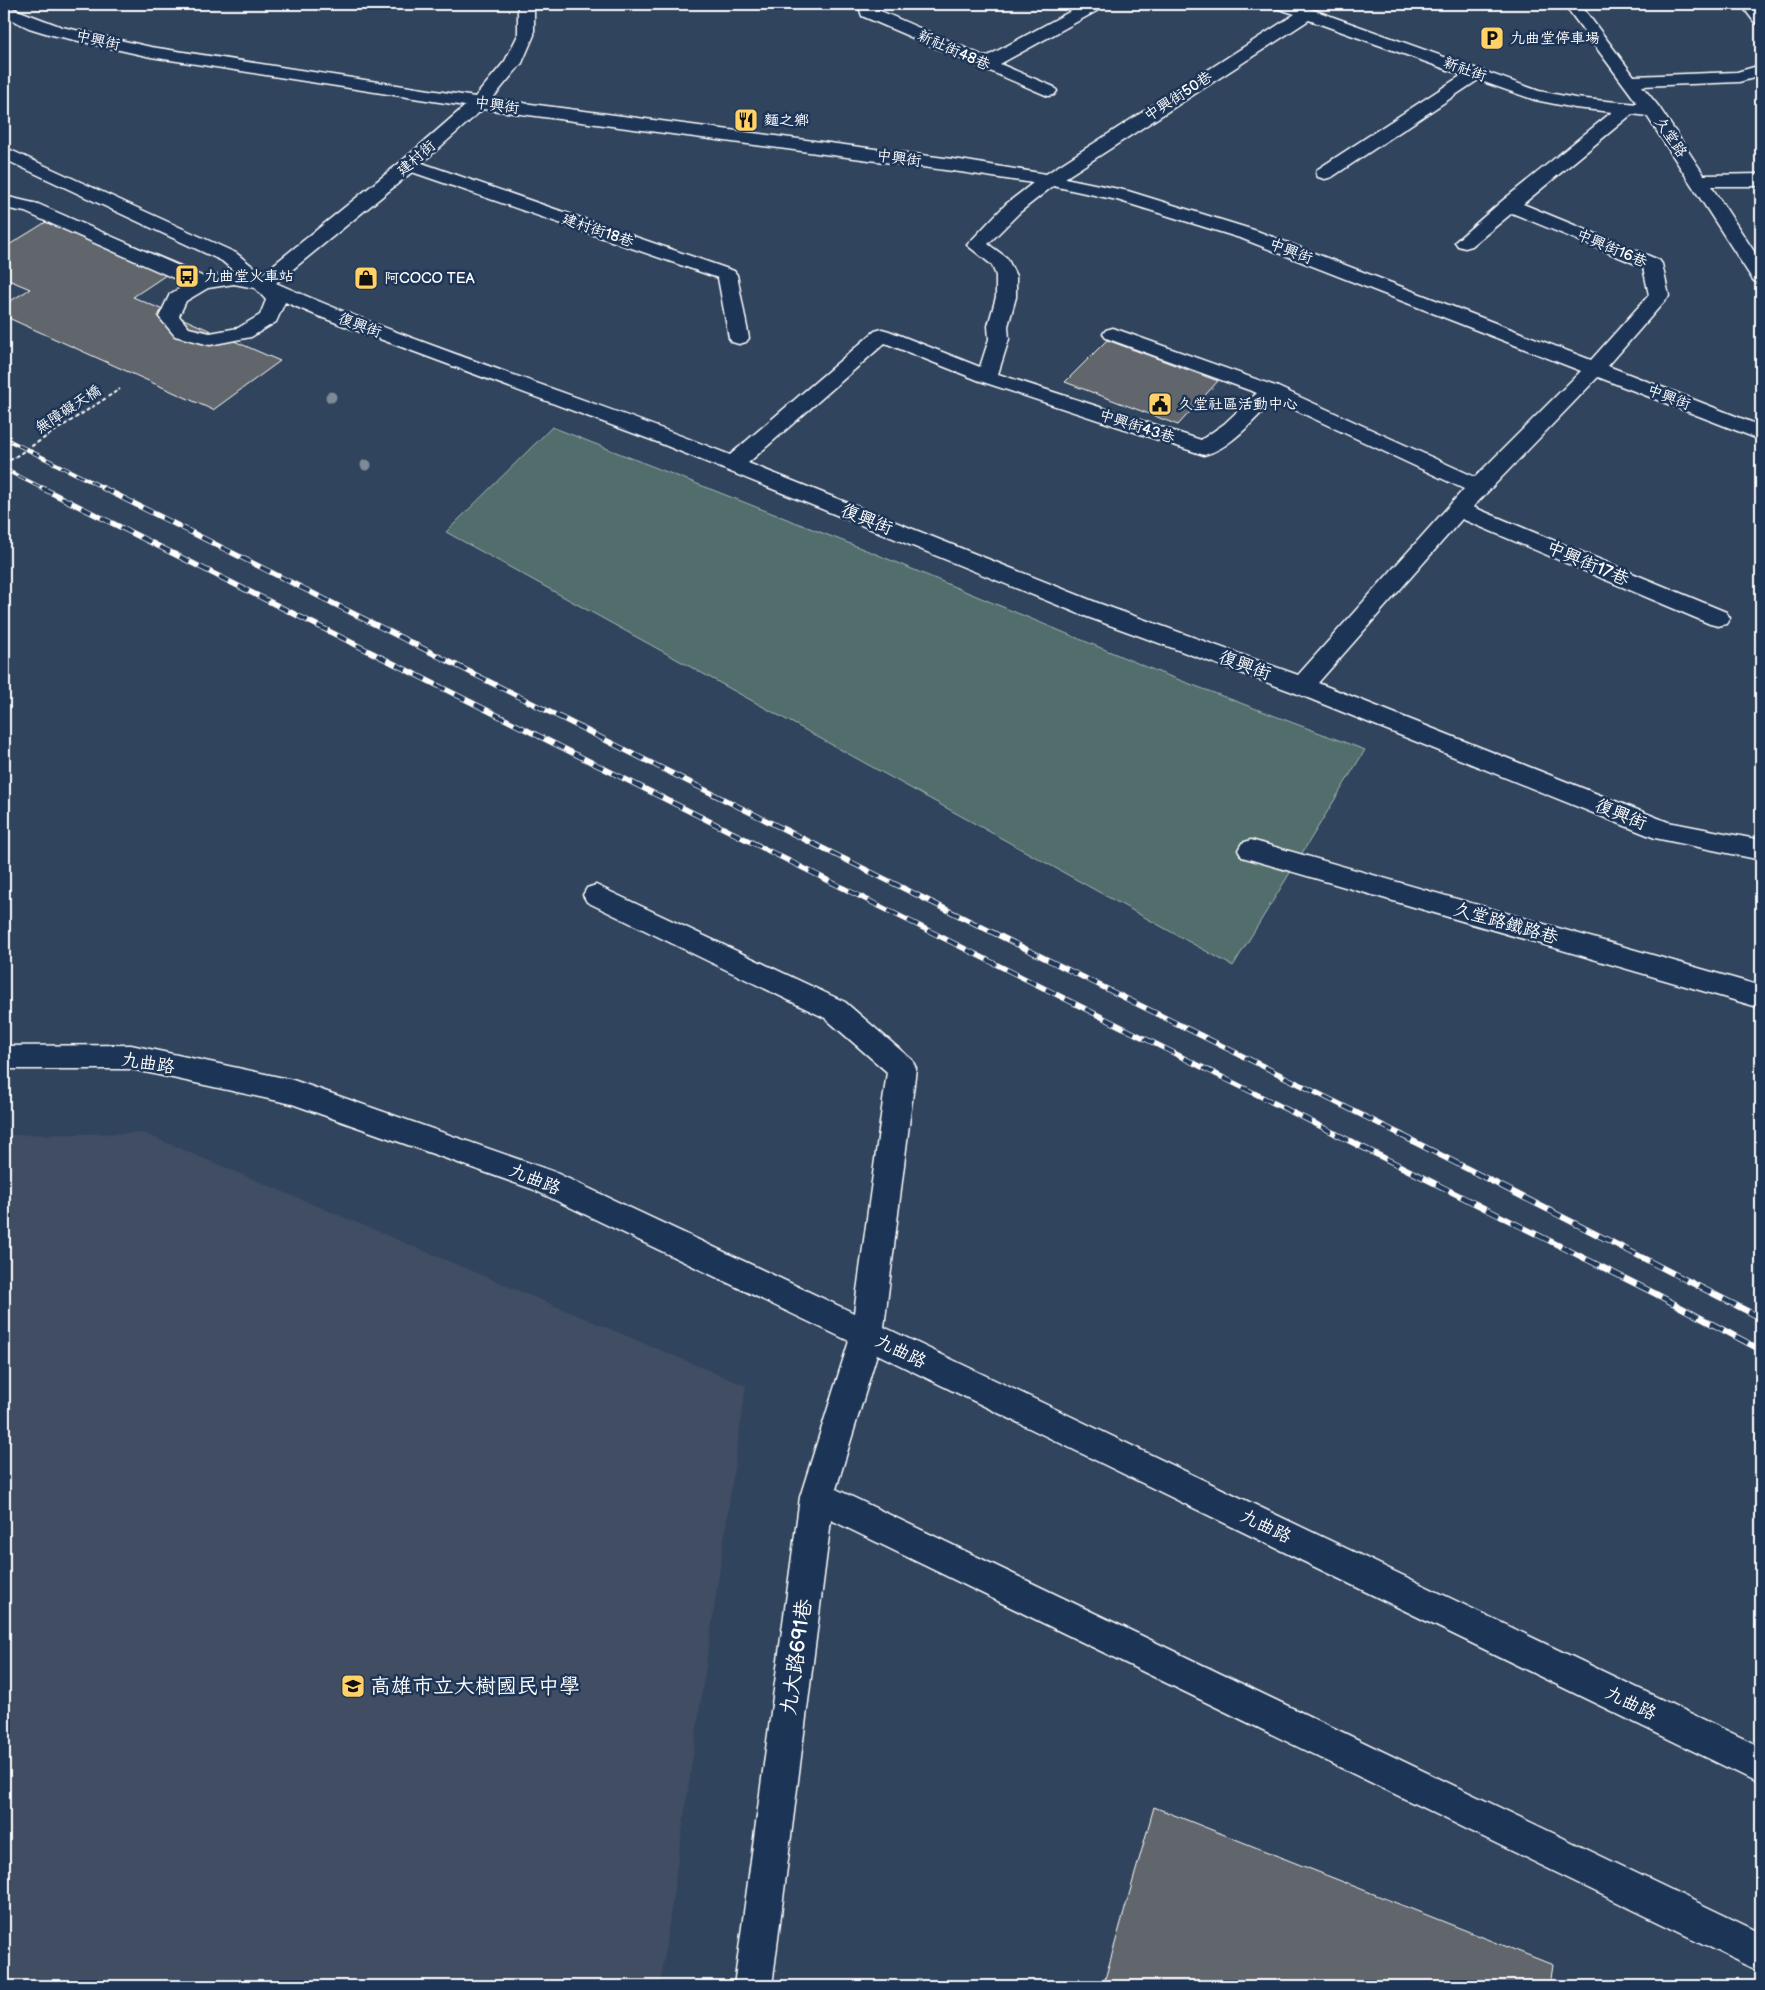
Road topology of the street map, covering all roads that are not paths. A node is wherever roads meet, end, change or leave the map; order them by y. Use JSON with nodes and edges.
{"nodes":[{"id":1,"x":526,"y":4,"type":"edge"},
{"id":2,"x":866,"y":4,"type":"edge"},
{"id":3,"x":1096,"y":4,"type":"edge"},
{"id":4,"x":1282,"y":4,"type":"edge"},
{"id":5,"x":1572,"y":4,"type":"edge"},
{"id":6,"x":1749,"y":4,"type":"edge"},
{"id":7,"x":4,"y":10,"type":"edge"},
{"id":8,"x":1308,"y":13,"type":"junction"},
{"id":9,"x":1761,"y":20,"type":"edge"},
{"id":10,"x":987,"y":64,"type":"junction"},
{"id":11,"x":1761,"y":70,"type":"edge"},
{"id":12,"x":1477,"y":73,"type":"junction"},
{"id":13,"x":1629,"y":81,"type":"junction"},
{"id":14,"x":1048,"y":91,"type":"dead end"},
{"id":15,"x":479,"y":103,"type":"junction"},
{"id":16,"x":1627,"y":108,"type":"junction"},
{"id":17,"x":1653,"y":111,"type":"junction"},
{"id":18,"x":4,"y":152,"type":"edge"},
{"id":19,"x":409,"y":165,"type":"junction"},
{"id":20,"x":1325,"y":173,"type":"dead end"},
{"id":21,"x":1049,"y":180,"type":"junction"},
{"id":22,"x":1761,"y":180,"type":"edge"},
{"id":23,"x":1700,"y":181,"type":"junction"},
{"id":24,"x":4,"y":202,"type":"edge"},
{"id":25,"x":1509,"y":205,"type":"junction"},
{"id":26,"x":1464,"y":242,"type":"dead end"},
{"id":27,"x":1759,"y":270,"type":"edge"},
{"id":28,"x":202,"y":283,"type":"junction"},
{"id":29,"x":262,"y":284,"type":"junction"},
{"id":30,"x":1113,"y":334,"type":"dead end"},
{"id":31,"x":739,"y":338,"type":"dead end"},
{"id":32,"x":1595,"y":368,"type":"junction"},
{"id":33,"x":987,"y":377,"type":"junction"},
{"id":34,"x":1271,"y":391,"type":"junction"},
{"id":35,"x":1761,"y":434,"type":"edge"},
{"id":36,"x":732,"y":465,"type":"junction"},
{"id":37,"x":1478,"y":487,"type":"junction"},
{"id":38,"x":1458,"y":509,"type":"junction"},
{"id":39,"x":1718,"y":618,"type":"dead end"},
{"id":40,"x":1302,"y":686,"type":"junction"},
{"id":41,"x":1251,"y":850,"type":"dead end"},
{"id":42,"x":1761,"y":850,"type":"edge"},
{"id":43,"x":596,"y":896,"type":"dead end"},
{"id":44,"x":1761,"y":997,"type":"edge"},
{"id":45,"x":4,"y":1058,"type":"edge"},
{"id":46,"x":866,"y":1334,"type":"junction"},
{"id":47,"x":818,"y":1497,"type":"junction"},
{"id":48,"x":1761,"y":1766,"type":"edge"},
{"id":49,"x":1761,"y":1953,"type":"edge"},
{"id":50,"x":753,"y":1986,"type":"edge"}],
"edges":[{"from":1,"to":15,"type":"street","name":"建村街"},
{"from":2,"to":10,"type":"street","name":"新社街48巷"},
{"from":3,"to":10,"type":"street"},
{"from":4,"to":8,"type":"street","name":"新社街"},
{"from":5,"to":13,"type":"street","name":"久堂路"},
{"from":6,"to":9,"type":"street"},
{"from":7,"to":15,"type":"street","name":"中興街"},
{"from":8,"to":12,"type":"street","name":"新社街"},
{"from":8,"to":21,"type":"street","name":"中興街50巷"},
{"from":10,"to":14,"type":"street","name":"新社街48巷"},
{"from":11,"to":13,"type":"street"},
{"from":12,"to":16,"type":"street","name":"新社街"},
{"from":12,"to":20,"type":"street"},
{"from":13,"to":17,"type":"street","name":"久堂路"},
{"from":15,"to":19,"type":"street","name":"建村街"},
{"from":15,"to":21,"type":"street","name":"中興街"},
{"from":16,"to":17,"type":"street","name":"新社街"},
{"from":16,"to":25,"type":"street"},
{"from":17,"to":23,"type":"street","name":"久堂路"},
{"from":18,"to":29,"type":"street","name":"復興街"},
{"from":19,"to":29,"type":"street","name":"建村街"},
{"from":19,"to":31,"type":"street","name":"建村街18巷"},
{"from":21,"to":32,"type":"street","name":"中興街"},
{"from":21,"to":33,"type":"street","name":"中興街50巷"},
{"from":22,"to":23,"type":"street"},
{"from":23,"to":27,"type":"street","name":"久堂路"},
{"from":24,"to":28,"type":"street"},
{"from":25,"to":26,"type":"street"},
{"from":25,"to":32,"type":"street","name":"中興街16巷"},
{"from":28,"to":29,"type":"street"},
{"from":28,"to":29,"type":"street"},
{"from":29,"to":36,"type":"street","name":"復興街"},
{"from":30,"to":34,"type":"street"},
{"from":32,"to":35,"type":"street","name":"中興街"},
{"from":32,"to":37,"type":"street"},
{"from":33,"to":34,"type":"street","name":"中興街43巷"},
{"from":33,"to":36,"type":"street"},
{"from":34,"to":37,"type":"street"},
{"from":36,"to":40,"type":"street","name":"復興街"},
{"from":37,"to":38,"type":"street"},
{"from":38,"to":39,"type":"street","name":"中興街17巷"},
{"from":38,"to":40,"type":"street"},
{"from":40,"to":42,"type":"street","name":"復興街"},
{"from":41,"to":44,"type":"street","name":"久堂路鐵路巷"},
{"from":43,"to":46,"type":"street","name":"九大路691巷"},
{"from":45,"to":46,"type":"street","name":"九曲路"},
{"from":46,"to":47,"type":"street","name":"九大路691巷"},
{"from":46,"to":48,"type":"street","name":"九曲路"},
{"from":47,"to":49,"type":"street"},
{"from":47,"to":50,"type":"street","name":"九大路691巷"}]}
